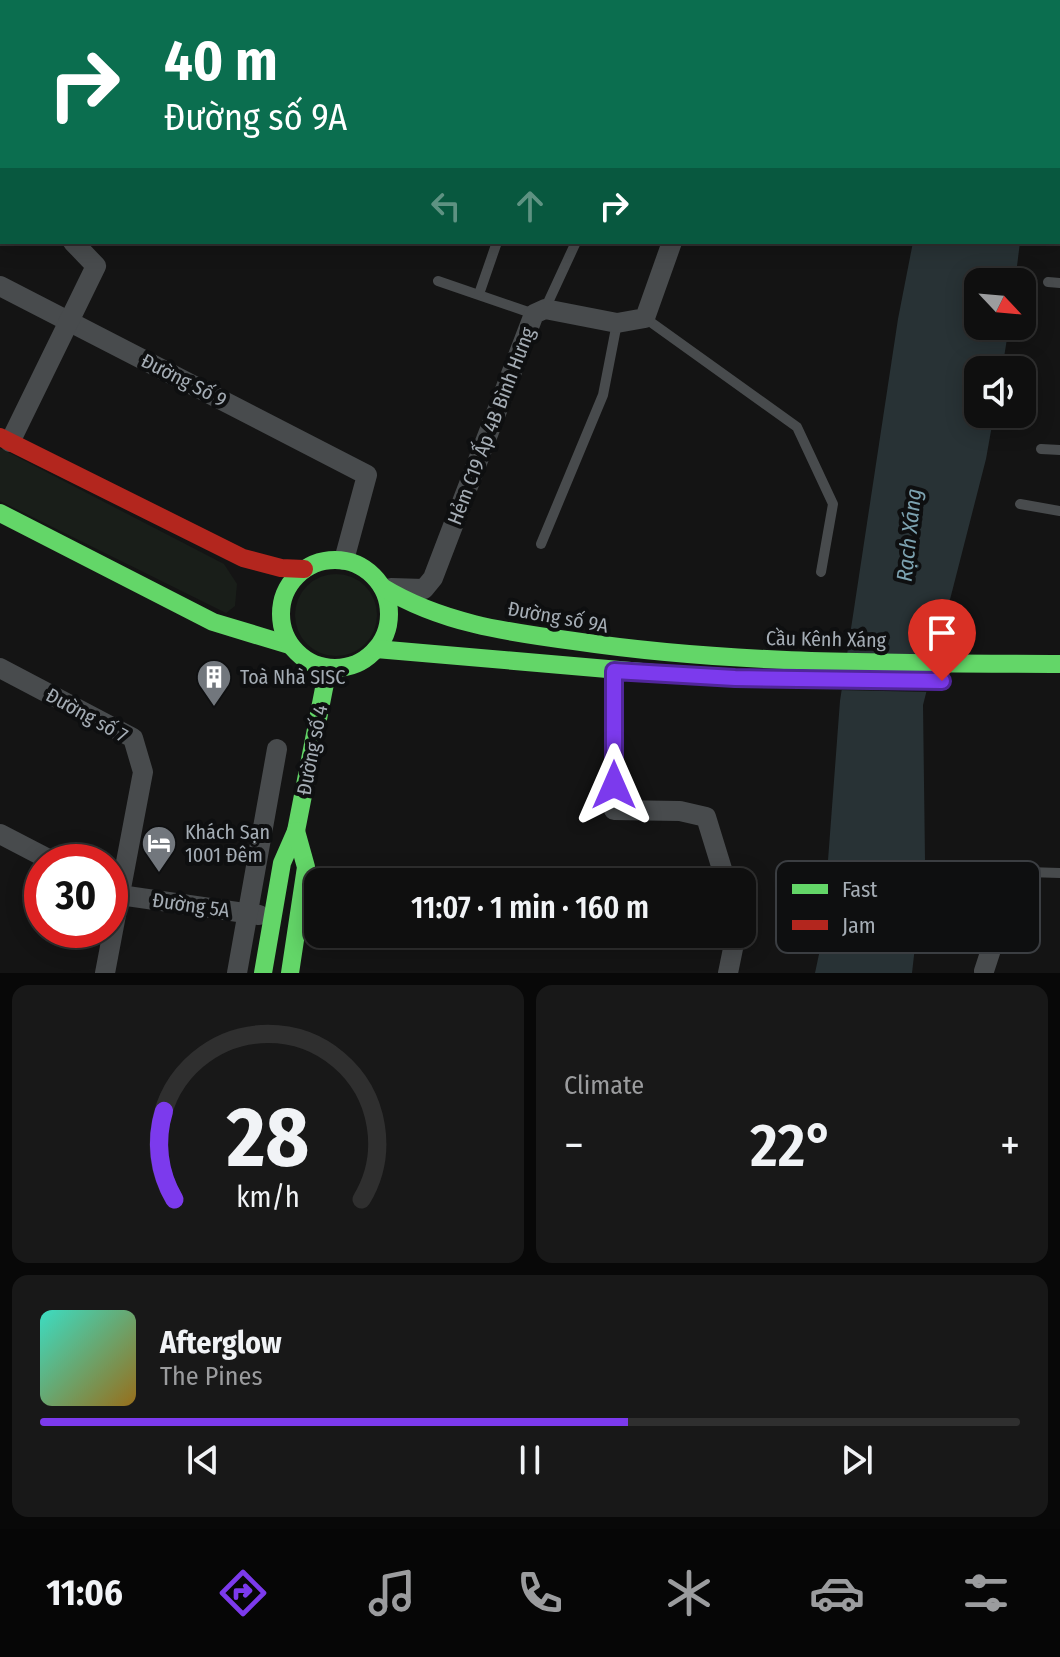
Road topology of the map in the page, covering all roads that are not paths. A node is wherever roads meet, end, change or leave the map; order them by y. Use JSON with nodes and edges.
{"nodes":[{"id":1,"x":75,"y":244,"type":"edge"},
{"id":2,"x":496,"y":244,"type":"edge"},
{"id":3,"x":575,"y":244,"type":"edge"},
{"id":4,"x":671,"y":244,"type":"edge"},
{"id":5,"x":438,"y":281,"type":"dead end"},
{"id":6,"x":1048,"y":282,"type":"dead end"},
{"id":7,"x":1060,"y":283,"type":"edge"},
{"id":8,"x":0,"y":286,"type":"edge"},
{"id":9,"x":479,"y":294,"type":"junction"},
{"id":10,"x":540,"y":311,"type":"junction"},
{"id":11,"x":645,"y":318,"type":"junction"},
{"id":12,"x":69,"y":322,"type":"junction"},
{"id":13,"x":617,"y":323,"type":"junction"},
{"id":14,"x":5,"y":440,"type":"edge"},
{"id":15,"x":1041,"y":449,"type":"dead end"},
{"id":16,"x":1060,"y":450,"type":"edge"},
{"id":17,"x":1020,"y":504,"type":"dead end"},
{"id":18,"x":1060,"y":511,"type":"edge"},
{"id":19,"x":0,"y":513,"type":"edge"},
{"id":20,"x":541,"y":544,"type":"dead end"},
{"id":21,"x":344,"y":560,"type":"junction"},
{"id":22,"x":304,"y":569,"type":"junction"},
{"id":23,"x":821,"y":572,"type":"dead end"},
{"id":24,"x":382,"y":587,"type":"junction"},
{"id":25,"x":289,"y":645,"type":"junction"},
{"id":26,"x":376,"y":649,"type":"junction"},
{"id":27,"x":1059,"y":654,"type":"edge"},
{"id":28,"x":735,"y":660,"type":"joint"},
{"id":29,"x":0,"y":668,"type":"edge"},
{"id":30,"x":328,"y":668,"type":"junction"},
{"id":31,"x":614,"y":671,"type":"junction"},
{"id":32,"x":690,"y":676,"type":"dead end"},
{"id":33,"x":781,"y":679,"type":"dead end"},
{"id":34,"x":1060,"y":682,"type":"edge"},
{"id":35,"x":277,"y":749,"type":"dead end"},
{"id":36,"x":296,"y":831,"type":"junction"},
{"id":37,"x":0,"y":834,"type":"edge"},
{"id":38,"x":126,"y":844,"type":"edge"},
{"id":39,"x":24,"y":846,"type":"edge"},
{"id":40,"x":722,"y":868,"type":"edge"},
{"id":41,"x":1040,"y":872,"type":"edge"},
{"id":42,"x":1060,"y":873,"type":"edge"},
{"id":43,"x":128,"y":895,"type":"edge"},
{"id":44,"x":248,"y":913,"type":"junction"},
{"id":45,"x":272,"y":917,"type":"junction"},
{"id":46,"x":108,"y":948,"type":"edge"},
{"id":47,"x":733,"y":948,"type":"edge"},
{"id":48,"x":990,"y":953,"type":"edge"},
{"id":49,"x":984,"y":971,"type":"dead end"},
{"id":50,"x":105,"y":973,"type":"edge"},
{"id":51,"x":237,"y":973,"type":"edge"},
{"id":52,"x":263,"y":973,"type":"edge"},
{"id":53,"x":290,"y":973,"type":"edge"},
{"id":54,"x":728,"y":973,"type":"edge"}],
"edges":[{"from":1,"to":12,"type":"street"},
{"from":2,"to":9,"type":"lane"},
{"from":3,"to":10,"type":"lane"},
{"from":4,"to":11,"type":"street"},
{"from":5,"to":9,"type":"lane"},
{"from":6,"to":7,"type":"lane"},
{"from":8,"to":12,"type":"street","name":"Đường Số 9"},
{"from":9,"to":10,"type":"lane"},
{"from":10,"to":13,"type":"street","name":"Hẻm C19 Ấp 4B Bình Hưng"},
{"from":10,"to":24,"type":"street","name":"Hẻm C19 Ấp 4B Bình Hưng"},
{"from":11,"to":13,"type":"street","name":"Hẻm C19 Ấp 4B Bình Hưng"},
{"from":11,"to":23,"type":"lane"},
{"from":12,"to":14,"type":"street"},
{"from":12,"to":21,"type":"street","name":"Đường Số 9"},
{"from":13,"to":20,"type":"lane"},
{"from":14,"to":22,"type":"main road"},
{"from":15,"to":16,"type":"lane"},
{"from":17,"to":18,"type":"lane"},
{"from":19,"to":25,"type":"main road"},
{"from":21,"to":22,"type":"main road"},
{"from":21,"to":24,"type":"main road"},
{"from":22,"to":25,"type":"main road"},
{"from":24,"to":26,"type":"main road"},
{"from":24,"to":28,"type":"main road","name":"Đường số 9A"},
{"from":25,"to":30,"type":"main road"},
{"from":26,"to":30,"type":"main road"},
{"from":26,"to":31,"type":"main road"},
{"from":27,"to":28,"type":"main road","name":"Cầu Kênh Xáng"},
{"from":29,"to":38,"type":"street","name":"Đường số 7"},
{"from":30,"to":36,"type":"main road","name":"Đường số 4"},
{"from":31,"to":32,"type":"main road"},
{"from":31,"to":40,"type":"street"},
{"from":33,"to":34,"type":"main road","name":"Cầu Kênh Xáng"},
{"from":35,"to":44,"type":"street"},
{"from":36,"to":45,"type":"main road","name":"Đường số 4"},
{"from":36,"to":53,"type":"main road","name":"Đường số 4"},
{"from":37,"to":39,"type":"street"},
{"from":41,"to":42,"type":"lane"},
{"from":43,"to":44,"type":"street","name":"Đường 5A"},
{"from":44,"to":45,"type":"street","name":"Đường 5A"},
{"from":44,"to":51,"type":"street"},
{"from":45,"to":52,"type":"main road","name":"Đường số 4"},
{"from":46,"to":50,"type":"street","name":"Đường số 7"},
{"from":47,"to":54,"type":"street"},
{"from":48,"to":49,"type":"street"}]}
